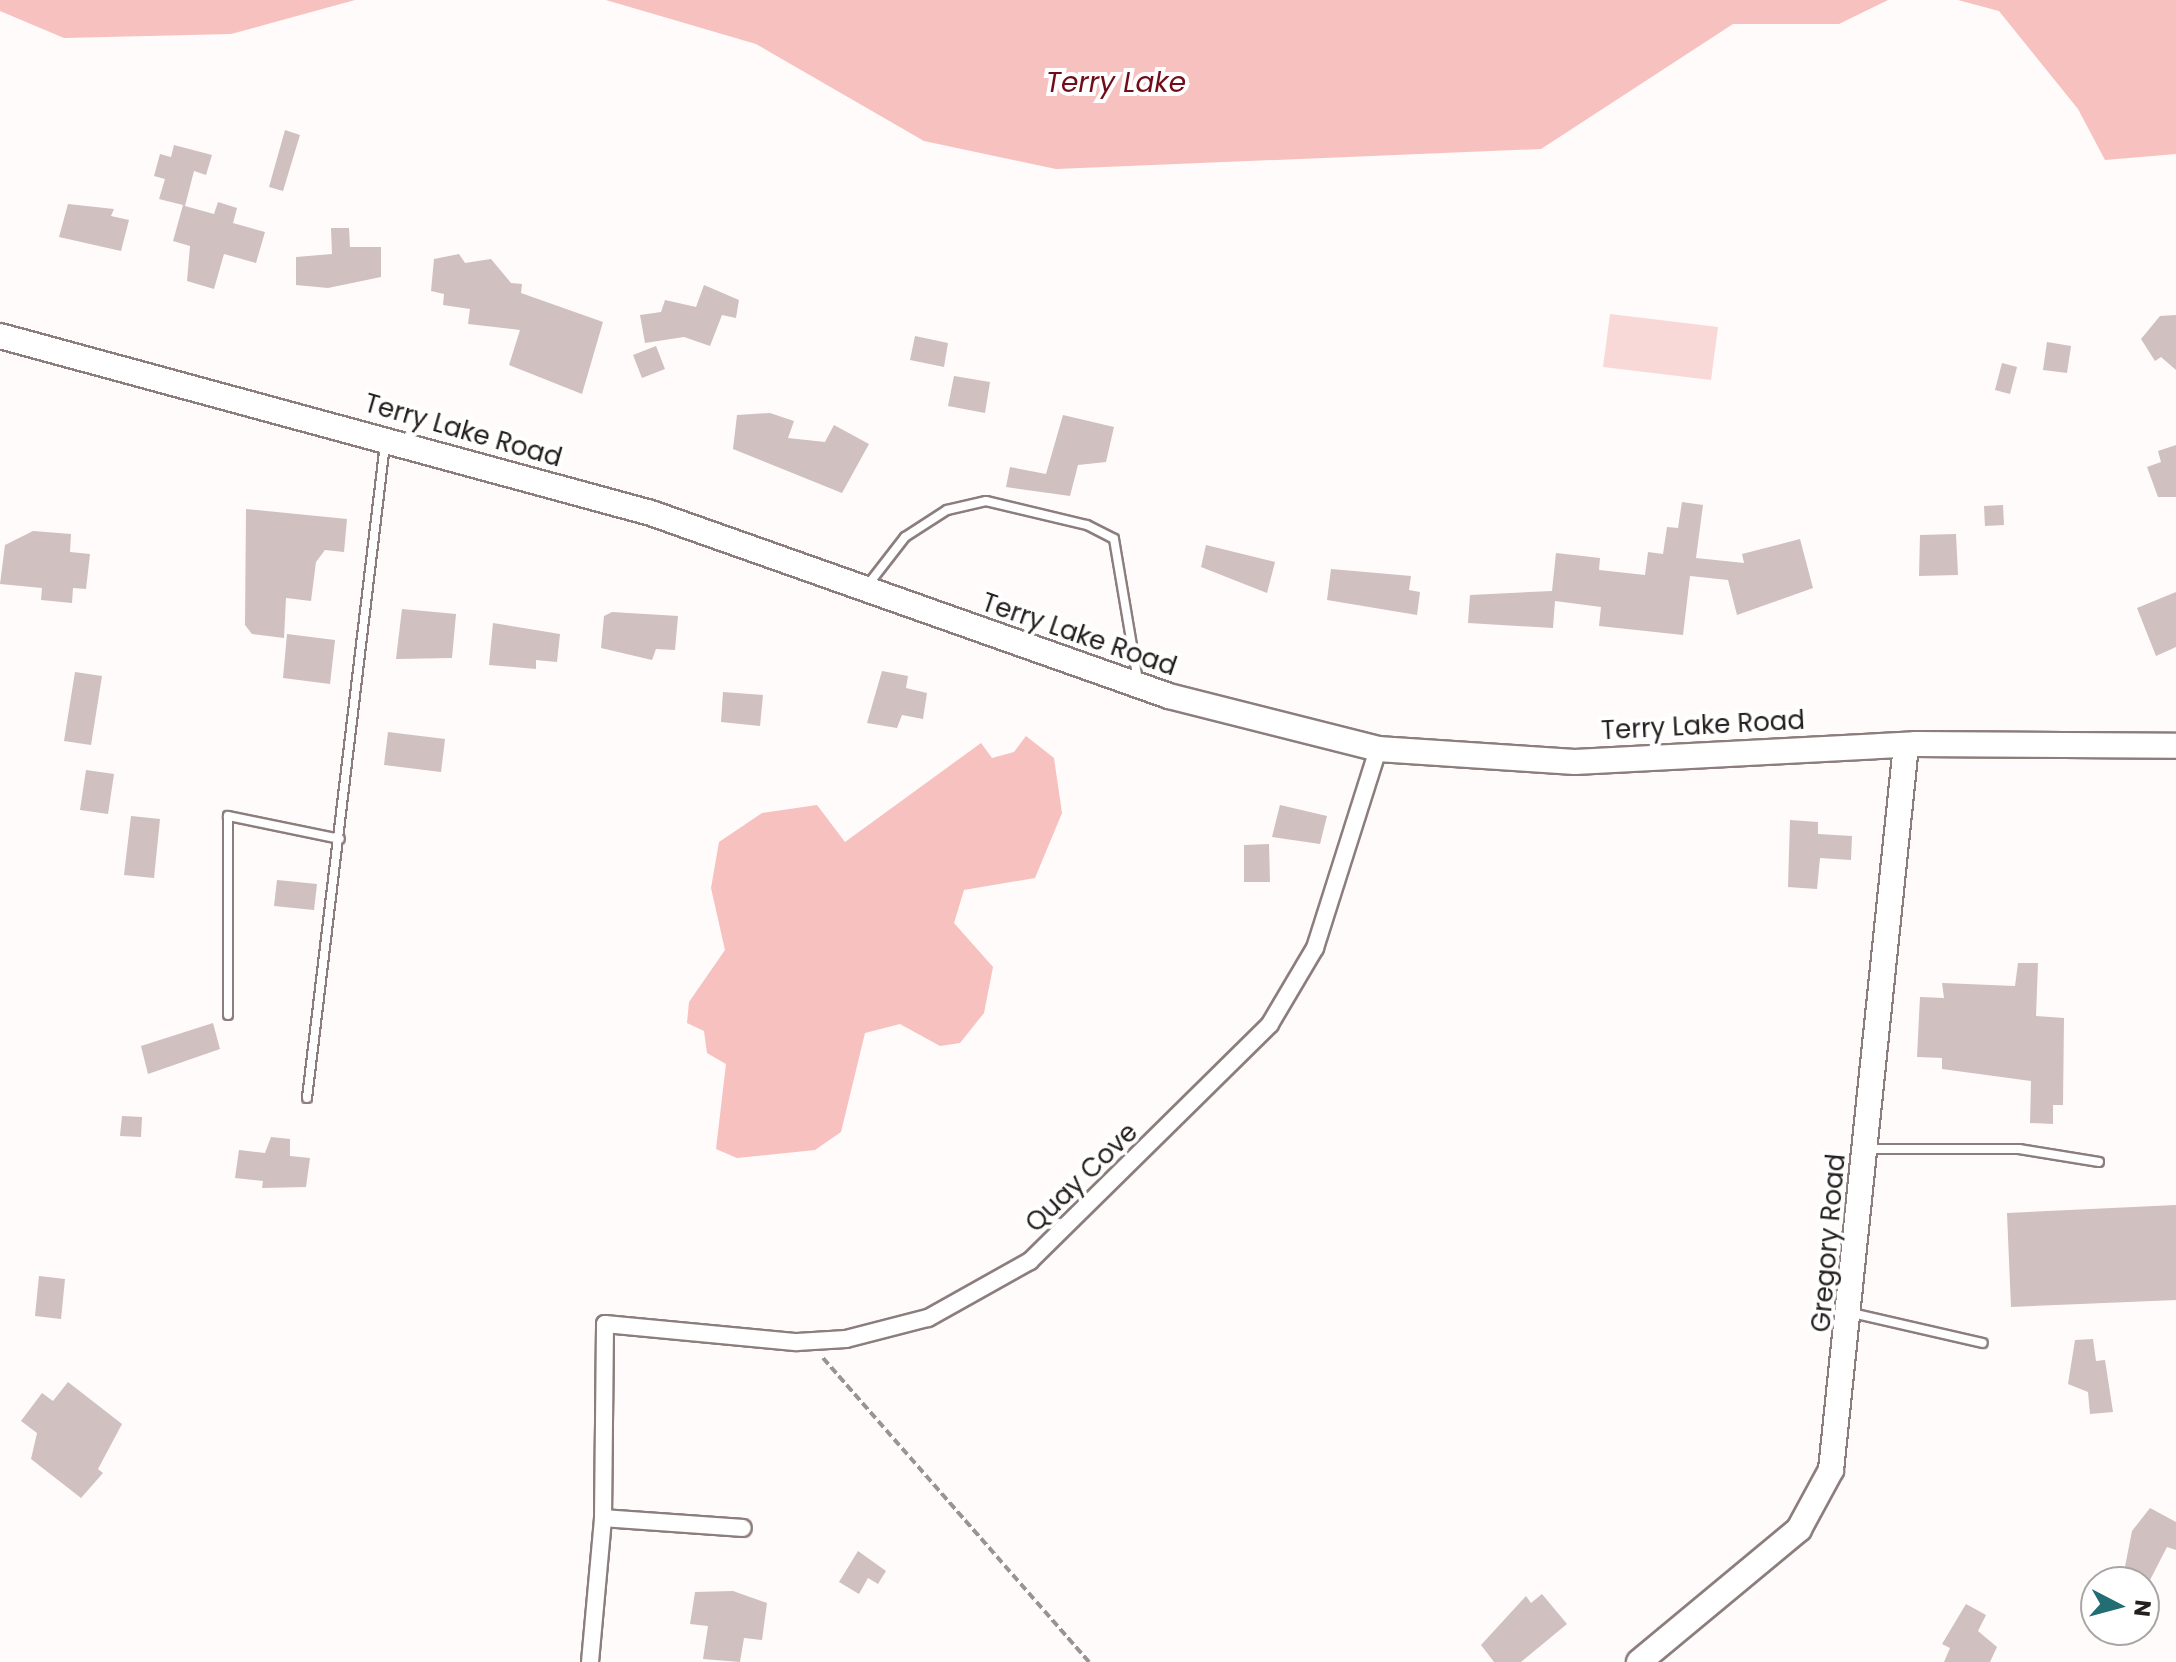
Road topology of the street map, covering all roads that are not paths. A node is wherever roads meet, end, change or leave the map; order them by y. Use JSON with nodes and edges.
{"nodes":[{"id":1,"x":0,"y":336,"type":"edge"},
{"id":2,"x":385,"y":439,"type":"junction"},
{"id":3,"x":865,"y":588,"type":"junction"},
{"id":4,"x":1139,"y":686,"type":"junction"},
{"id":5,"x":1906,"y":745,"type":"junction"},
{"id":6,"x":2176,"y":746,"type":"edge"},
{"id":7,"x":1378,"y":749,"type":"junction"},
{"id":8,"x":340,"y":839,"type":"junction"},
{"id":9,"x":228,"y":1015,"type":"dead end"},
{"id":10,"x":307,"y":1098,"type":"dead end"},
{"id":11,"x":1865,"y":1149,"type":"junction"},
{"id":12,"x":2099,"y":1162,"type":"dead end"},
{"id":13,"x":1852,"y":1313,"type":"junction"},
{"id":14,"x":1983,"y":1343,"type":"dead end"},
{"id":15,"x":603,"y":1518,"type":"junction"},
{"id":16,"x":743,"y":1528,"type":"dead end"},
{"id":17,"x":590,"y":1662,"type":"edge"},
{"id":18,"x":1639,"y":1662,"type":"edge"}],
"edges":[{"from":1,"to":2,"type":"main road","name":"Terry Lake Road"},
{"from":2,"to":3,"type":"main road","name":"Terry Lake Road"},
{"from":2,"to":8,"type":"lane"},
{"from":3,"to":4,"type":"main road","name":"Terry Lake Road"},
{"from":3,"to":4,"type":"lane"},
{"from":4,"to":7,"type":"main road","name":"Terry Lake Road"},
{"from":5,"to":6,"type":"main road","name":"Terry Lake Road"},
{"from":5,"to":7,"type":"main road","name":"Terry Lake Road"},
{"from":5,"to":11,"type":"main road","name":"Gregory Road"},
{"from":7,"to":15,"type":"street","name":"Quay Cove"},
{"from":8,"to":9,"type":"lane"},
{"from":8,"to":10,"type":"lane"},
{"from":11,"to":12,"type":"lane"},
{"from":11,"to":13,"type":"main road","name":"Gregory Road"},
{"from":13,"to":14,"type":"lane"},
{"from":13,"to":18,"type":"main road","name":"Gregory Road"},
{"from":15,"to":16,"type":"street"},
{"from":15,"to":17,"type":"street"}]}
